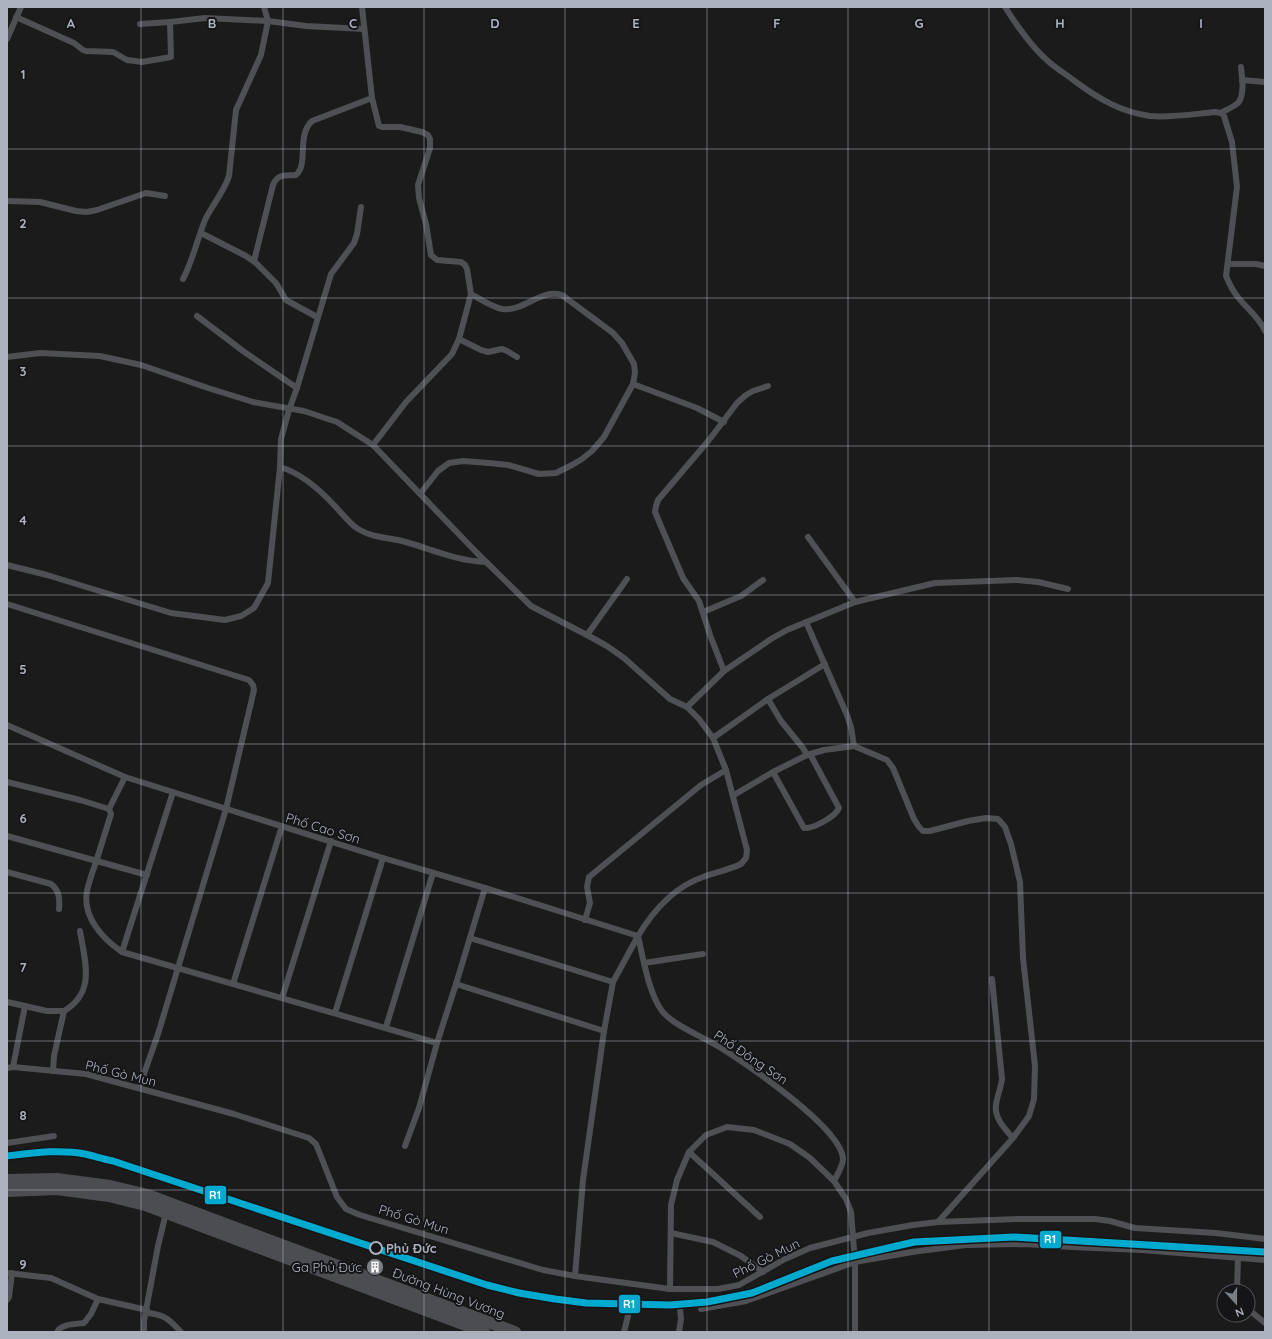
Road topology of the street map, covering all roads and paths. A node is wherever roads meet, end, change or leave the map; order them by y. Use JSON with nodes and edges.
{"nodes":[{"id":1,"x":21,"y":7,"type":"edge"},
{"id":2,"x":264,"y":7,"type":"edge"},
{"id":3,"x":362,"y":7,"type":"edge"},
{"id":4,"x":1005,"y":7,"type":"edge"},
{"id":5,"x":16,"y":17,"type":"junction"},
{"id":6,"x":268,"y":21,"type":"junction"},
{"id":7,"x":170,"y":22,"type":"junction"},
{"id":8,"x":140,"y":24,"type":"dead end"},
{"id":9,"x":364,"y":29,"type":"junction"},
{"id":10,"x":7,"y":39,"type":"edge"},
{"id":11,"x":1242,"y":67,"type":"dead end"},
{"id":12,"x":1242,"y":80,"type":"junction"},
{"id":13,"x":1265,"y":82,"type":"edge"},
{"id":14,"x":372,"y":98,"type":"junction"},
{"id":15,"x":1221,"y":113,"type":"junction"},
{"id":16,"x":165,"y":196,"type":"dead end"},
{"id":17,"x":7,"y":201,"type":"edge"},
{"id":18,"x":360,"y":207,"type":"dead end"},
{"id":19,"x":201,"y":233,"type":"junction"},
{"id":20,"x":254,"y":261,"type":"junction"},
{"id":21,"x":1228,"y":264,"type":"junction"},
{"id":22,"x":1265,"y":266,"type":"edge"},
{"id":23,"x":183,"y":279,"type":"dead end"},
{"id":24,"x":471,"y":294,"type":"junction"},
{"id":25,"x":197,"y":316,"type":"dead end"},
{"id":26,"x":318,"y":317,"type":"junction"},
{"id":27,"x":1265,"y":331,"type":"edge"},
{"id":28,"x":459,"y":339,"type":"junction"},
{"id":29,"x":7,"y":356,"type":"edge"},
{"id":30,"x":517,"y":357,"type":"dead end"},
{"id":31,"x":633,"y":384,"type":"junction"},
{"id":32,"x":768,"y":386,"type":"dead end"},
{"id":33,"x":298,"y":388,"type":"junction"},
{"id":34,"x":289,"y":410,"type":"junction"},
{"id":35,"x":724,"y":422,"type":"junction"},
{"id":36,"x":373,"y":445,"type":"junction"},
{"id":37,"x":280,"y":467,"type":"junction"},
{"id":38,"x":420,"y":494,"type":"junction"},
{"id":39,"x":808,"y":537,"type":"dead end"},
{"id":40,"x":486,"y":562,"type":"junction"},
{"id":41,"x":7,"y":565,"type":"edge"},
{"id":42,"x":627,"y":579,"type":"dead end"},
{"id":43,"x":763,"y":580,"type":"dead end"},
{"id":44,"x":1068,"y":590,"type":"dead end"},
{"id":45,"x":855,"y":602,"type":"junction"},
{"id":46,"x":7,"y":604,"type":"edge"},
{"id":47,"x":703,"y":612,"type":"junction"},
{"id":48,"x":806,"y":622,"type":"junction"},
{"id":49,"x":588,"y":635,"type":"junction"},
{"id":50,"x":825,"y":664,"type":"junction"},
{"id":51,"x":724,"y":671,"type":"junction"},
{"id":52,"x":768,"y":699,"type":"junction"},
{"id":53,"x":687,"y":707,"type":"junction"},
{"id":54,"x":7,"y":725,"type":"edge"},
{"id":55,"x":713,"y":738,"type":"junction"},
{"id":56,"x":854,"y":746,"type":"junction"},
{"id":57,"x":808,"y":755,"type":"junction"},
{"id":58,"x":726,"y":770,"type":"junction"},
{"id":59,"x":773,"y":772,"type":"junction"},
{"id":60,"x":125,"y":777,"type":"junction"},
{"id":61,"x":7,"y":782,"type":"edge"},
{"id":62,"x":173,"y":792,"type":"junction"},
{"id":63,"x":734,"y":795,"type":"junction"},
{"id":64,"x":109,"y":809,"type":"junction"},
{"id":65,"x":226,"y":809,"type":"junction"},
{"id":66,"x":282,"y":826,"type":"junction"},
{"id":67,"x":7,"y":836,"type":"edge"},
{"id":68,"x":331,"y":841,"type":"junction"},
{"id":69,"x":383,"y":858,"type":"junction"},
{"id":70,"x":96,"y":861,"type":"junction"},
{"id":71,"x":7,"y":872,"type":"edge"},
{"id":72,"x":433,"y":873,"type":"junction"},
{"id":73,"x":146,"y":875,"type":"junction"},
{"id":74,"x":485,"y":888,"type":"junction"},
{"id":75,"x":59,"y":909,"type":"dead end"},
{"id":76,"x":585,"y":920,"type":"junction"},
{"id":77,"x":80,"y":931,"type":"dead end"},
{"id":78,"x":638,"y":936,"type":"junction"},
{"id":79,"x":470,"y":938,"type":"junction"},
{"id":80,"x":122,"y":952,"type":"junction"},
{"id":81,"x":704,"y":954,"type":"dead end"},
{"id":82,"x":644,"y":963,"type":"junction"},
{"id":83,"x":178,"y":967,"type":"junction"},
{"id":84,"x":992,"y":979,"type":"dead end"},
{"id":85,"x":613,"y":982,"type":"junction"},
{"id":86,"x":233,"y":984,"type":"junction"},
{"id":87,"x":456,"y":984,"type":"junction"},
{"id":88,"x":282,"y":998,"type":"junction"},
{"id":89,"x":7,"y":1002,"type":"edge"},
{"id":90,"x":25,"y":1006,"type":"junction"},
{"id":91,"x":64,"y":1012,"type":"junction"},
{"id":92,"x":335,"y":1013,"type":"junction"},
{"id":93,"x":386,"y":1027,"type":"junction"},
{"id":94,"x":604,"y":1031,"type":"junction"},
{"id":95,"x":437,"y":1043,"type":"junction"},
{"id":96,"x":10,"y":1068,"type":"edge"},
{"id":97,"x":53,"y":1071,"type":"junction"},
{"id":98,"x":139,"y":1088,"type":"junction"},
{"id":99,"x":54,"y":1136,"type":"dead end"},
{"id":100,"x":1013,"y":1138,"type":"junction"},
{"id":101,"x":7,"y":1143,"type":"edge"},
{"id":102,"x":405,"y":1146,"type":"dead end"},
{"id":103,"x":689,"y":1152,"type":"junction"},
{"id":104,"x":7,"y":1180,"type":"edge"},
{"id":105,"x":834,"y":1181,"type":"junction"},
{"id":106,"x":7,"y":1191,"type":"edge"},
{"id":107,"x":166,"y":1213,"type":"junction"},
{"id":108,"x":760,"y":1217,"type":"dead end"},
{"id":109,"x":938,"y":1222,"type":"junction"},
{"id":110,"x":671,"y":1233,"type":"junction"},
{"id":111,"x":853,"y":1237,"type":"junction"},
{"id":112,"x":1265,"y":1239,"type":"edge"},
{"id":113,"x":1238,"y":1258,"type":"junction"},
{"id":114,"x":1265,"y":1260,"type":"edge"},
{"id":115,"x":855,"y":1262,"type":"junction"},
{"id":116,"x":763,"y":1272,"type":"junction"},
{"id":117,"x":9,"y":1273,"type":"edge"},
{"id":118,"x":575,"y":1276,"type":"junction"},
{"id":119,"x":1237,"y":1283,"type":"edge"},
{"id":120,"x":670,"y":1289,"type":"junction"},
{"id":121,"x":98,"y":1299,"type":"junction"},
{"id":122,"x":7,"y":1300,"type":"edge"},
{"id":123,"x":680,"y":1309,"type":"dead end"},
{"id":124,"x":701,"y":1309,"type":"dead end"},
{"id":125,"x":146,"y":1311,"type":"junction"},
{"id":126,"x":628,"y":1316,"type":"dead end"},
{"id":127,"x":1256,"y":1316,"type":"edge"},
{"id":128,"x":1265,"y":1323,"type":"edge"},
{"id":129,"x":57,"y":1332,"type":"edge"},
{"id":130,"x":144,"y":1332,"type":"edge"},
{"id":131,"x":181,"y":1332,"type":"edge"},
{"id":132,"x":484,"y":1332,"type":"edge"},
{"id":133,"x":514,"y":1332,"type":"edge"},
{"id":134,"x":624,"y":1332,"type":"edge"},
{"id":135,"x":679,"y":1332,"type":"edge"},
{"id":136,"x":855,"y":1332,"type":"edge"}],
"edges":[{"from":1,"to":5,"type":"street"},
{"from":2,"to":6,"type":"street"},
{"from":3,"to":9,"type":"street"},
{"from":4,"to":15,"type":"street"},
{"from":5,"to":7,"type":"street"},
{"from":5,"to":10,"type":"street"},
{"from":6,"to":7,"type":"street"},
{"from":6,"to":9,"type":"street"},
{"from":6,"to":19,"type":"street"},
{"from":7,"to":8,"type":"street"},
{"from":9,"to":14,"type":"street"},
{"from":11,"to":12,"type":"street"},
{"from":12,"to":13,"type":"street"},
{"from":12,"to":15,"type":"street"},
{"from":14,"to":20,"type":"street"},
{"from":14,"to":24,"type":"street"},
{"from":15,"to":21,"type":"street"},
{"from":16,"to":17,"type":"street"},
{"from":18,"to":26,"type":"street"},
{"from":19,"to":20,"type":"street"},
{"from":19,"to":23,"type":"street"},
{"from":20,"to":26,"type":"street"},
{"from":21,"to":22,"type":"street"},
{"from":21,"to":27,"type":"street"},
{"from":24,"to":28,"type":"street"},
{"from":24,"to":31,"type":"street"},
{"from":25,"to":33,"type":"street"},
{"from":26,"to":33,"type":"street"},
{"from":28,"to":30,"type":"street"},
{"from":28,"to":36,"type":"street"},
{"from":29,"to":34,"type":"street"},
{"from":31,"to":35,"type":"street"},
{"from":31,"to":38,"type":"street"},
{"from":32,"to":35,"type":"street"},
{"from":33,"to":34,"type":"street"},
{"from":34,"to":36,"type":"street"},
{"from":34,"to":37,"type":"street"},
{"from":35,"to":47,"type":"street"},
{"from":36,"to":38,"type":"street"},
{"from":37,"to":40,"type":"street"},
{"from":37,"to":41,"type":"street"},
{"from":38,"to":40,"type":"street"},
{"from":39,"to":45,"type":"street"},
{"from":40,"to":49,"type":"street"},
{"from":42,"to":49,"type":"street"},
{"from":43,"to":47,"type":"street"},
{"from":44,"to":45,"type":"street"},
{"from":45,"to":48,"type":"street"},
{"from":46,"to":65,"type":"street"},
{"from":47,"to":51,"type":"street"},
{"from":48,"to":50,"type":"street"},
{"from":48,"to":51,"type":"street"},
{"from":49,"to":53,"type":"street"},
{"from":50,"to":52,"type":"street"},
{"from":50,"to":56,"type":"street"},
{"from":51,"to":53,"type":"street"},
{"from":52,"to":55,"type":"street"},
{"from":52,"to":57,"type":"street"},
{"from":53,"to":55,"type":"street"},
{"from":54,"to":60,"type":"street","name":"Phố Cao Sơn"},
{"from":55,"to":58,"type":"street"},
{"from":56,"to":57,"type":"street"},
{"from":56,"to":100,"type":"street"},
{"from":57,"to":59,"type":"street"},
{"from":57,"to":59,"type":"street"},
{"from":58,"to":63,"type":"street"},
{"from":58,"to":76,"type":"street"},
{"from":59,"to":63,"type":"street"},
{"from":60,"to":62,"type":"street","name":"Phố Cao Sơn"},
{"from":60,"to":64,"type":"street"},
{"from":61,"to":64,"type":"street"},
{"from":62,"to":65,"type":"street","name":"Phố Cao Sơn"},
{"from":62,"to":73,"type":"street"},
{"from":63,"to":78,"type":"street"},
{"from":64,"to":70,"type":"street"},
{"from":65,"to":66,"type":"street","name":"Phố Cao Sơn"},
{"from":65,"to":83,"type":"street"},
{"from":66,"to":68,"type":"street","name":"Phố Cao Sơn"},
{"from":66,"to":86,"type":"street"},
{"from":67,"to":70,"type":"street"},
{"from":68,"to":69,"type":"street","name":"Phố Cao Sơn"},
{"from":68,"to":88,"type":"street"},
{"from":69,"to":72,"type":"street","name":"Phố Cao Sơn"},
{"from":69,"to":92,"type":"street"},
{"from":70,"to":73,"type":"street"},
{"from":70,"to":80,"type":"street"},
{"from":71,"to":75,"type":"street"},
{"from":72,"to":74,"type":"street","name":"Phố Cao Sơn"},
{"from":72,"to":93,"type":"street"},
{"from":73,"to":80,"type":"street"},
{"from":74,"to":76,"type":"street","name":"Phố Cao Sơn"},
{"from":74,"to":79,"type":"street"},
{"from":76,"to":78,"type":"street","name":"Phố Cao Sơn"},
{"from":77,"to":91,"type":"street"},
{"from":78,"to":82,"type":"street","name":"Phố Đông Sơn"},
{"from":78,"to":85,"type":"street"},
{"from":79,"to":85,"type":"street"},
{"from":79,"to":87,"type":"street"},
{"from":80,"to":83,"type":"street"},
{"from":81,"to":82,"type":"street"},
{"from":82,"to":105,"type":"street","name":"Phố Đông Sơn"},
{"from":83,"to":86,"type":"street"},
{"from":83,"to":98,"type":"street"},
{"from":84,"to":100,"type":"street"},
{"from":85,"to":94,"type":"street"},
{"from":86,"to":88,"type":"street"},
{"from":87,"to":94,"type":"street"},
{"from":87,"to":95,"type":"street"},
{"from":88,"to":92,"type":"street"},
{"from":89,"to":90,"type":"street"},
{"from":90,"to":91,"type":"street"},
{"from":90,"to":96,"type":"street"},
{"from":91,"to":97,"type":"street"},
{"from":92,"to":93,"type":"street"},
{"from":93,"to":95,"type":"street"},
{"from":94,"to":118,"type":"street"},
{"from":95,"to":102,"type":"street"},
{"from":96,"to":97,"type":"street","name":"Phố Gò Mun"},
{"from":97,"to":98,"type":"street","name":"Phố Gò Mun"},
{"from":98,"to":118,"type":"street","name":"Phố Gò Mun"},
{"from":99,"to":101,"type":"street"},
{"from":100,"to":109,"type":"street"},
{"from":103,"to":105,"type":"street"},
{"from":103,"to":108,"type":"street"},
{"from":103,"to":110,"type":"street"},
{"from":104,"to":133,"type":"highway","name":"Đường Hùng Vương"},
{"from":105,"to":111,"type":"street"},
{"from":106,"to":107,"type":"highway","name":"Đường Hùng Vương"},
{"from":107,"to":125,"type":"street"},
{"from":107,"to":132,"type":"highway","name":"Đường Hùng Vương"},
{"from":109,"to":111,"type":"street","name":"Phố Gò Mun"},
{"from":109,"to":112,"type":"street","name":"Phố Gò Mun"},
{"from":110,"to":116,"type":"street"},
{"from":110,"to":120,"type":"street"},
{"from":111,"to":115,"type":"street"},
{"from":111,"to":116,"type":"street","name":"Phố Gò Mun"},
{"from":113,"to":114,"type":"street"},
{"from":113,"to":115,"type":"street"},
{"from":113,"to":119,"type":"street"},
{"from":115,"to":124,"type":"street"},
{"from":115,"to":136,"type":"street"},
{"from":116,"to":120,"type":"street","name":"Phố Gò Mun"},
{"from":117,"to":121,"type":"street"},
{"from":117,"to":122,"type":"street"},
{"from":118,"to":120,"type":"street","name":"Phố Gò Mun"},
{"from":121,"to":125,"type":"street"},
{"from":121,"to":129,"type":"street"},
{"from":123,"to":135,"type":"street"},
{"from":125,"to":130,"type":"street"},
{"from":125,"to":131,"type":"street"},
{"from":126,"to":134,"type":"street"},
{"from":127,"to":128,"type":"street"}]}
